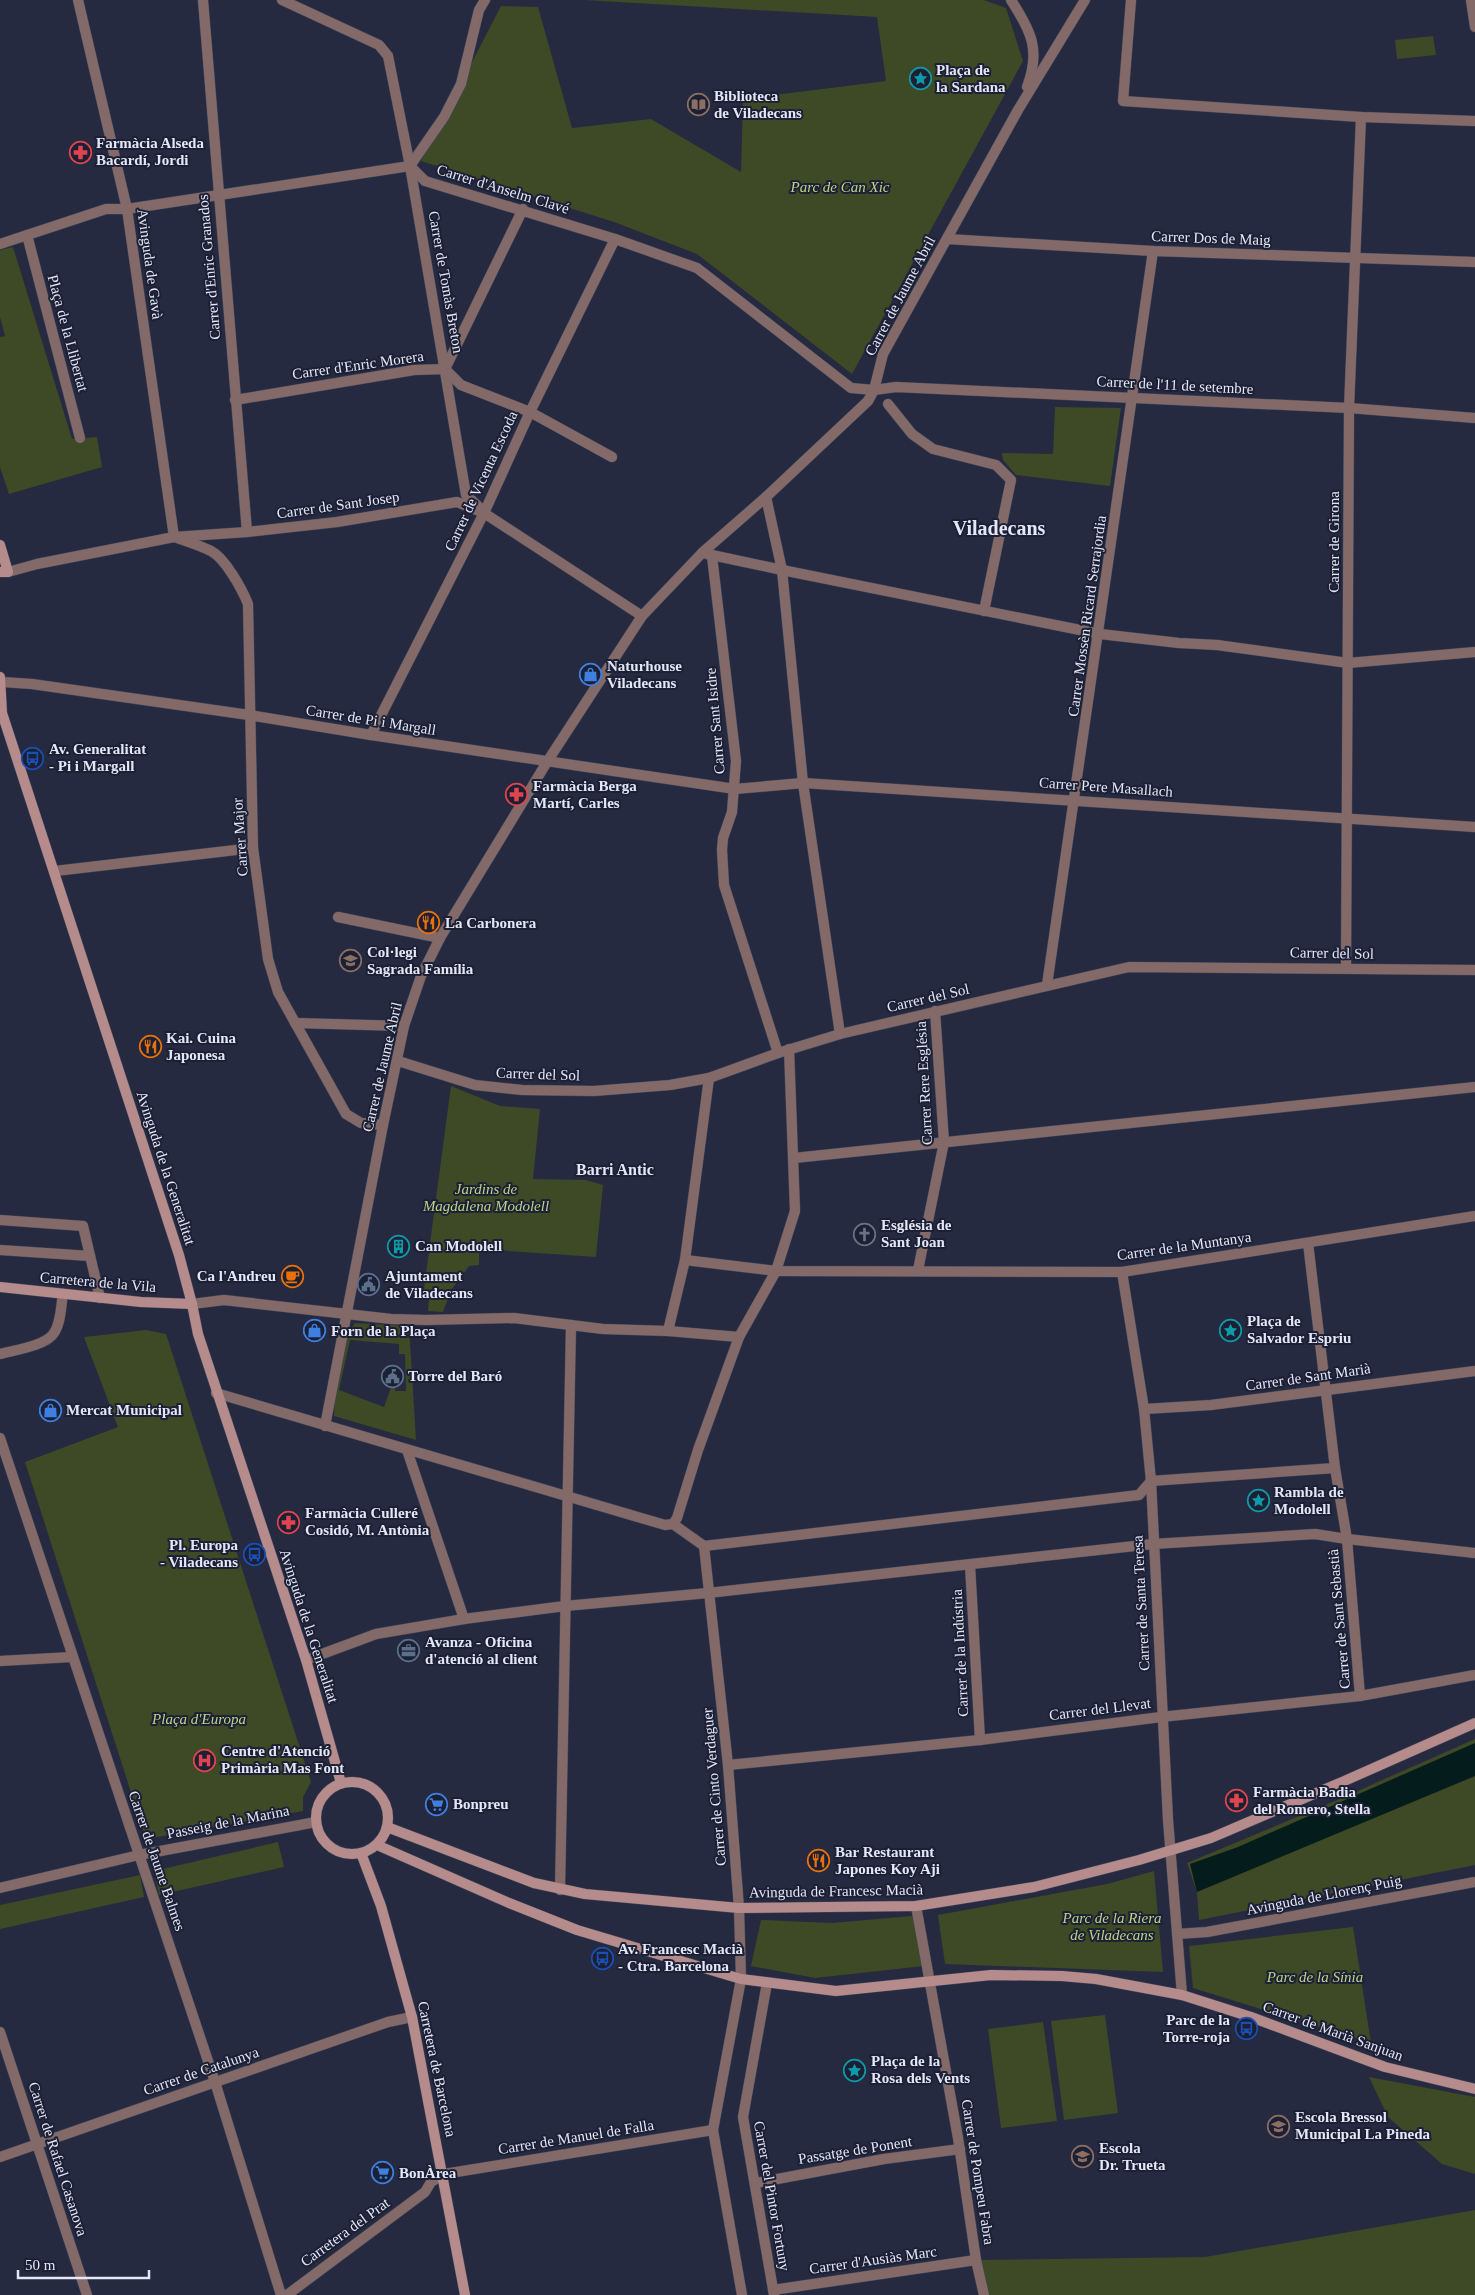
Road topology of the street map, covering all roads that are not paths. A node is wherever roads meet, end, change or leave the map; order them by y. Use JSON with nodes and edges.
{"nodes":[{"id":1,"x":78,"y":0,"type":"edge"},
{"id":2,"x":203,"y":0,"type":"edge"},
{"id":3,"x":282,"y":0,"type":"edge"},
{"id":4,"x":484,"y":0,"type":"edge"},
{"id":5,"x":1011,"y":0,"type":"edge"},
{"id":6,"x":1085,"y":0,"type":"edge"},
{"id":7,"x":1131,"y":0,"type":"edge"},
{"id":8,"x":1471,"y":0,"type":"edge"},
{"id":9,"x":1475,"y":26,"type":"edge"},
{"id":10,"x":1018,"y":110,"type":"junction"},
{"id":11,"x":1361,"y":117,"type":"junction"},
{"id":12,"x":1475,"y":121,"type":"edge"},
{"id":13,"x":410,"y":166,"type":"junction"},
{"id":14,"x":217,"y":195,"type":"junction"},
{"id":15,"x":127,"y":209,"type":"junction"},
{"id":16,"x":523,"y":209,"type":"junction"},
{"id":17,"x":27,"y":235,"type":"junction"},
{"id":18,"x":615,"y":239,"type":"junction"},
{"id":19,"x":947,"y":239,"type":"junction"},
{"id":20,"x":0,"y":244,"type":"edge"},
{"id":21,"x":1153,"y":251,"type":"junction"},
{"id":22,"x":1356,"y":258,"type":"junction"},
{"id":23,"x":1475,"y":262,"type":"edge"},
{"id":24,"x":445,"y":369,"type":"junction"},
{"id":25,"x":874,"y":390,"type":"junction"},
{"id":26,"x":1132,"y":398,"type":"junction"},
{"id":27,"x":235,"y":400,"type":"junction"},
{"id":28,"x":888,"y":404,"type":"dead end"},
{"id":29,"x":1349,"y":408,"type":"junction"},
{"id":30,"x":530,"y":412,"type":"junction"},
{"id":31,"x":1475,"y":418,"type":"edge"},
{"id":32,"x":80,"y":438,"type":"dead end"},
{"id":33,"x":612,"y":457,"type":"dead end"},
{"id":34,"x":766,"y":497,"type":"junction"},
{"id":35,"x":484,"y":513,"type":"junction"},
{"id":36,"x":247,"y":532,"type":"junction"},
{"id":37,"x":174,"y":537,"type":"junction"},
{"id":38,"x":0,"y":545,"type":"edge"},
{"id":39,"x":708,"y":554,"type":"junction"},
{"id":40,"x":782,"y":570,"type":"junction"},
{"id":41,"x":4,"y":572,"type":"edge"},
{"id":42,"x":984,"y":611,"type":"junction"},
{"id":43,"x":642,"y":616,"type":"junction"},
{"id":44,"x":1100,"y":634,"type":"junction"},
{"id":45,"x":1475,"y":652,"type":"edge"},
{"id":46,"x":1348,"y":663,"type":"junction"},
{"id":47,"x":1,"y":680,"type":"edge"},
{"id":48,"x":250,"y":715,"type":"junction"},
{"id":49,"x":371,"y":735,"type":"junction"},
{"id":50,"x":547,"y":762,"type":"junction"},
{"id":51,"x":803,"y":783,"type":"junction"},
{"id":52,"x":735,"y":789,"type":"junction"},
{"id":53,"x":1076,"y":800,"type":"junction"},
{"id":54,"x":1348,"y":818,"type":"junction"},
{"id":55,"x":1475,"y":827,"type":"edge"},
{"id":56,"x":253,"y":848,"type":"junction"},
{"id":57,"x":55,"y":871,"type":"junction"},
{"id":58,"x":338,"y":917,"type":"dead end"},
{"id":59,"x":440,"y":938,"type":"junction"},
{"id":60,"x":1346,"y":968,"type":"junction"},
{"id":61,"x":1475,"y":970,"type":"edge"},
{"id":62,"x":1047,"y":985,"type":"junction"},
{"id":63,"x":935,"y":1011,"type":"junction"},
{"id":64,"x":296,"y":1024,"type":"junction"},
{"id":65,"x":404,"y":1026,"type":"junction"},
{"id":66,"x":840,"y":1034,"type":"junction"},
{"id":67,"x":789,"y":1049,"type":"junction"},
{"id":68,"x":778,"y":1053,"type":"junction"},
{"id":69,"x":398,"y":1061,"type":"junction"},
{"id":70,"x":709,"y":1078,"type":"junction"},
{"id":71,"x":1475,"y":1087,"type":"edge"},
{"id":72,"x":383,"y":1125,"type":"junction"},
{"id":73,"x":944,"y":1142,"type":"junction"},
{"id":74,"x":794,"y":1158,"type":"junction"},
{"id":75,"x":1475,"y":1216,"type":"edge"},
{"id":76,"x":0,"y":1220,"type":"edge"},
{"id":77,"x":1308,"y":1243,"type":"junction"},
{"id":78,"x":0,"y":1250,"type":"edge"},
{"id":79,"x":90,"y":1256,"type":"junction"},
{"id":80,"x":685,"y":1260,"type":"junction"},
{"id":81,"x":918,"y":1270,"type":"junction"},
{"id":82,"x":776,"y":1271,"type":"junction"},
{"id":83,"x":1122,"y":1272,"type":"junction"},
{"id":84,"x":0,"y":1288,"type":"edge"},
{"id":85,"x":63,"y":1294,"type":"junction"},
{"id":86,"x":100,"y":1298,"type":"junction"},
{"id":87,"x":192,"y":1304,"type":"junction"},
{"id":88,"x":348,"y":1313,"type":"junction"},
{"id":89,"x":571,"y":1325,"type":"junction"},
{"id":90,"x":668,"y":1331,"type":"junction"},
{"id":91,"x":739,"y":1337,"type":"junction"},
{"id":92,"x":0,"y":1354,"type":"edge"},
{"id":93,"x":1475,"y":1371,"type":"edge"},
{"id":94,"x":1327,"y":1389,"type":"junction"},
{"id":95,"x":216,"y":1393,"type":"junction"},
{"id":96,"x":1144,"y":1409,"type":"junction"},
{"id":97,"x":325,"y":1426,"type":"junction"},
{"id":98,"x":0,"y":1438,"type":"edge"},
{"id":99,"x":407,"y":1450,"type":"junction"},
{"id":100,"x":1335,"y":1468,"type":"junction"},
{"id":101,"x":1151,"y":1481,"type":"junction"},
{"id":102,"x":569,"y":1498,"type":"junction"},
{"id":103,"x":673,"y":1524,"type":"junction"},
{"id":104,"x":1347,"y":1539,"type":"junction"},
{"id":105,"x":1153,"y":1544,"type":"junction"},
{"id":106,"x":704,"y":1546,"type":"junction"},
{"id":107,"x":1475,"y":1553,"type":"edge"},
{"id":108,"x":970,"y":1565,"type":"junction"},
{"id":109,"x":708,"y":1593,"type":"junction"},
{"id":110,"x":565,"y":1606,"type":"junction"},
{"id":111,"x":464,"y":1619,"type":"junction"},
{"id":112,"x":72,"y":1657,"type":"junction"},
{"id":113,"x":306,"y":1660,"type":"junction"},
{"id":114,"x":0,"y":1661,"type":"edge"},
{"id":115,"x":1475,"y":1676,"type":"edge"},
{"id":116,"x":1360,"y":1696,"type":"junction"},
{"id":117,"x":1161,"y":1717,"type":"junction"},
{"id":118,"x":1475,"y":1723,"type":"edge"},
{"id":119,"x":980,"y":1740,"type":"junction"},
{"id":120,"x":728,"y":1766,"type":"junction"},
{"id":121,"x":341,"y":1783,"type":"junction"},
{"id":122,"x":316,"y":1822,"type":"junction"},
{"id":123,"x":388,"y":1827,"type":"junction"},
{"id":124,"x":377,"y":1845,"type":"junction"},
{"id":125,"x":1170,"y":1851,"type":"junction"},
{"id":126,"x":362,"y":1853,"type":"junction"},
{"id":127,"x":139,"y":1855,"type":"junction"},
{"id":128,"x":1475,"y":1882,"type":"edge"},
{"id":129,"x":0,"y":1888,"type":"edge"},
{"id":130,"x":560,"y":1890,"type":"junction"},
{"id":131,"x":916,"y":1906,"type":"junction"},
{"id":132,"x":739,"y":1908,"type":"junction"},
{"id":133,"x":1177,"y":1934,"type":"junction"},
{"id":134,"x":741,"y":1979,"type":"junction"},
{"id":135,"x":930,"y":1982,"type":"junction"},
{"id":136,"x":767,"y":1984,"type":"junction"},
{"id":137,"x":1182,"y":1995,"type":"junction"},
{"id":138,"x":412,"y":2017,"type":"junction"},
{"id":139,"x":0,"y":2032,"type":"edge"},
{"id":140,"x":215,"y":2082,"type":"junction"},
{"id":141,"x":1475,"y":2089,"type":"edge"},
{"id":142,"x":713,"y":2130,"type":"junction"},
{"id":143,"x":37,"y":2144,"type":"junction"},
{"id":144,"x":960,"y":2149,"type":"junction"},
{"id":145,"x":0,"y":2156,"type":"edge"},
{"id":146,"x":444,"y":2174,"type":"junction"},
{"id":147,"x":756,"y":2183,"type":"junction"},
{"id":148,"x":976,"y":2260,"type":"junction"},
{"id":149,"x":774,"y":2292,"type":"edge"},
{"id":150,"x":87,"y":2295,"type":"edge"},
{"id":151,"x":281,"y":2295,"type":"edge"},
{"id":152,"x":287,"y":2295,"type":"edge"},
{"id":153,"x":465,"y":2295,"type":"edge"},
{"id":154,"x":742,"y":2295,"type":"edge"},
{"id":155,"x":984,"y":2295,"type":"edge"}],
"edges":[{"from":1,"to":15,"type":"street","name":"Avinguda de Gavà"},
{"from":2,"to":14,"type":"street","name":"Carrer d'Enric Granados"},
{"from":3,"to":13,"type":"street","name":"Carrer de Tomàs Breton"},
{"from":4,"to":13,"type":"street"},
{"from":5,"to":10,"type":"street","name":"Carrer de Jaume Abril"},
{"from":6,"to":10,"type":"street","name":"Carrer de Jaume Abril"},
{"from":7,"to":11,"type":"street"},
{"from":8,"to":9,"type":"street"},
{"from":10,"to":19,"type":"street","name":"Carrer de Jaume Abril"},
{"from":11,"to":12,"type":"street"},
{"from":11,"to":22,"type":"street","name":"Carrer de Girona"},
{"from":13,"to":14,"type":"street"},
{"from":13,"to":16,"type":"street","name":"Carrer d'Anselm Clavé"},
{"from":13,"to":24,"type":"street","name":"Carrer de Tomàs Breton"},
{"from":14,"to":15,"type":"street"},
{"from":14,"to":27,"type":"street","name":"Carrer d'Enric Granados"},
{"from":15,"to":17,"type":"street"},
{"from":15,"to":37,"type":"street","name":"Avinguda de Gavà"},
{"from":16,"to":18,"type":"street","name":"Carrer d'Anselm Clavé"},
{"from":16,"to":24,"type":"street"},
{"from":17,"to":20,"type":"street"},
{"from":17,"to":32,"type":"street","name":"Plaça de la Llibertat"},
{"from":18,"to":25,"type":"street","name":"Carrer d'Anselm Clavé"},
{"from":18,"to":30,"type":"street","name":"Carrer de Vicenta Escoda"},
{"from":19,"to":21,"type":"street","name":"Carrer Dos de Maig"},
{"from":19,"to":25,"type":"street","name":"Carrer de Jaume Abril"},
{"from":21,"to":22,"type":"street","name":"Carrer Dos de Maig"},
{"from":21,"to":26,"type":"street","name":"Carrer Mossèn Ricard Serrajordia"},
{"from":22,"to":23,"type":"street","name":"Carrer Dos de Maig"},
{"from":22,"to":29,"type":"street","name":"Carrer de Girona"},
{"from":24,"to":27,"type":"street","name":"Carrer d'Enric Morera"},
{"from":24,"to":30,"type":"street","name":"Carrer d'Enric Morera"},
{"from":24,"to":35,"type":"street","name":"Carrer de Tomàs Breton"},
{"from":25,"to":26,"type":"street","name":"Carrer de l'11 de setembre"},
{"from":25,"to":34,"type":"street","name":"Carrer de Jaume Abril"},
{"from":26,"to":29,"type":"street","name":"Carrer de l'11 de setembre"},
{"from":26,"to":44,"type":"street","name":"Carrer Mossèn Ricard Serrajordia"},
{"from":27,"to":36,"type":"street","name":"Carrer d'Enric Granados"},
{"from":28,"to":42,"type":"street"},
{"from":29,"to":31,"type":"street","name":"Carrer de l'11 de setembre"},
{"from":29,"to":46,"type":"street","name":"Carrer de Girona"},
{"from":30,"to":33,"type":"street","name":"Carrer d'Enric Morera"},
{"from":30,"to":35,"type":"street","name":"Carrer de Vicenta Escoda"},
{"from":34,"to":39,"type":"street","name":"Carrer de Jaume Abril"},
{"from":34,"to":40,"type":"street"},
{"from":35,"to":36,"type":"street","name":"Carrer de Sant Josep"},
{"from":35,"to":43,"type":"street","name":"Carrer de Sant Josep"},
{"from":35,"to":49,"type":"street","name":"Carrer de Vicenta Escoda"},
{"from":36,"to":37,"type":"street","name":"Carrer de Sant Josep"},
{"from":37,"to":41,"type":"street","name":"Carrer de Sant Josep"},
{"from":37,"to":48,"type":"street","name":"Carrer Major"},
{"from":38,"to":41,"type":"street"},
{"from":39,"to":40,"type":"street"},
{"from":39,"to":43,"type":"street","name":"Carrer de Jaume Abril"},
{"from":39,"to":52,"type":"street","name":"Carrer Sant Isidre"},
{"from":40,"to":42,"type":"street"},
{"from":40,"to":51,"type":"street"},
{"from":42,"to":44,"type":"street"},
{"from":43,"to":50,"type":"street","name":"Carrer de Jaume Abril"},
{"from":44,"to":46,"type":"street"},
{"from":44,"to":53,"type":"street","name":"Carrer Mossèn Ricard Serrajordia"},
{"from":45,"to":46,"type":"street"},
{"from":46,"to":54,"type":"street","name":"Carrer de Girona"},
{"from":47,"to":48,"type":"street","name":"Carrer de Pi i Margall"},
{"from":47,"to":57,"type":"street","name":"Avinguda de la Generalitat"},
{"from":48,"to":49,"type":"street","name":"Carrer de Pi i Margall"},
{"from":48,"to":56,"type":"street","name":"Carrer Major"},
{"from":49,"to":50,"type":"street","name":"Carrer de Pi i Margall"},
{"from":50,"to":52,"type":"street","name":"Carrer de Pi i Margall"},
{"from":50,"to":59,"type":"street","name":"Carrer de Jaume Abril"},
{"from":51,"to":52,"type":"street","name":"Carrer Pere Masallach"},
{"from":51,"to":53,"type":"street","name":"Carrer Pere Masallach"},
{"from":51,"to":66,"type":"street"},
{"from":52,"to":68,"type":"street","name":"Carrer Sant Isidre"},
{"from":53,"to":54,"type":"street","name":"Carrer Pere Masallach"},
{"from":53,"to":62,"type":"street","name":"Carrer Mossèn Ricard Serrajordia"},
{"from":54,"to":55,"type":"street","name":"Carrer Pere Masallach"},
{"from":54,"to":60,"type":"street","name":"Carrer de Girona"},
{"from":56,"to":57,"type":"street"},
{"from":56,"to":64,"type":"street","name":"Carrer Major"},
{"from":57,"to":87,"type":"street","name":"Avinguda de la Generalitat"},
{"from":58,"to":59,"type":"street"},
{"from":59,"to":65,"type":"street","name":"Carrer de Jaume Abril"},
{"from":60,"to":61,"type":"street","name":"Carrer del Sol"},
{"from":60,"to":62,"type":"street","name":"Carrer del Sol"},
{"from":62,"to":63,"type":"street","name":"Carrer del Sol"},
{"from":63,"to":66,"type":"street","name":"Carrer del Sol"},
{"from":63,"to":73,"type":"street","name":"Carrer Rere Església"},
{"from":64,"to":65,"type":"street"},
{"from":64,"to":72,"type":"street","name":"Carrer Major"},
{"from":65,"to":69,"type":"street","name":"Carrer de Jaume Abril"},
{"from":66,"to":67,"type":"street","name":"Carrer del Sol"},
{"from":67,"to":68,"type":"street","name":"Carrer del Sol"},
{"from":67,"to":74,"type":"street"},
{"from":68,"to":70,"type":"street","name":"Carrer del Sol"},
{"from":69,"to":70,"type":"street","name":"Carrer del Sol"},
{"from":69,"to":72,"type":"street","name":"Carrer de Jaume Abril"},
{"from":70,"to":80,"type":"street"},
{"from":71,"to":73,"type":"street"},
{"from":72,"to":88,"type":"street","name":"Carrer de Jaume Abril"},
{"from":73,"to":74,"type":"street"},
{"from":73,"to":81,"type":"street","name":"Carrer Rere Església"},
{"from":74,"to":82,"type":"street"},
{"from":75,"to":77,"type":"street","name":"Carrer de la Muntanya"},
{"from":76,"to":79,"type":"street"},
{"from":77,"to":83,"type":"street","name":"Carrer de la Muntanya"},
{"from":77,"to":94,"type":"street"},
{"from":78,"to":79,"type":"street","name":"Carretera de la Vila"},
{"from":79,"to":86,"type":"street"},
{"from":80,"to":82,"type":"street","name":"Carrer de la Muntanya"},
{"from":80,"to":90,"type":"street"},
{"from":81,"to":82,"type":"street","name":"Carrer de la Muntanya"},
{"from":81,"to":83,"type":"street","name":"Carrer de la Muntanya"},
{"from":82,"to":91,"type":"street"},
{"from":83,"to":96,"type":"street","name":"Carrer de Santa Teresa"},
{"from":84,"to":85,"type":"street","name":"Carretera de la Vila"},
{"from":85,"to":86,"type":"street","name":"Carretera de la Vila"},
{"from":85,"to":92,"type":"street"},
{"from":86,"to":87,"type":"street","name":"Carretera de la Vila"},
{"from":87,"to":88,"type":"street"},
{"from":87,"to":95,"type":"street","name":"Avinguda de la Generalitat"},
{"from":88,"to":89,"type":"street"},
{"from":88,"to":97,"type":"street","name":"Carrer de Jaume Abril"},
{"from":89,"to":90,"type":"street"},
{"from":89,"to":102,"type":"street"},
{"from":90,"to":91,"type":"street"},
{"from":91,"to":103,"type":"street"},
{"from":93,"to":94,"type":"street","name":"Carrer de Sant Marià"},
{"from":94,"to":96,"type":"street","name":"Carrer de Sant Marià"},
{"from":94,"to":100,"type":"street"},
{"from":95,"to":97,"type":"street"},
{"from":95,"to":113,"type":"street","name":"Avinguda de la Generalitat"},
{"from":96,"to":101,"type":"street","name":"Carrer de Santa Teresa"},
{"from":97,"to":99,"type":"street"},
{"from":98,"to":112,"type":"street","name":"Carrer de Jaume Balmes"},
{"from":99,"to":102,"type":"street"},
{"from":99,"to":111,"type":"street"},
{"from":100,"to":101,"type":"street"},
{"from":100,"to":104,"type":"street"},
{"from":101,"to":105,"type":"street","name":"Carrer de Santa Teresa"},
{"from":101,"to":106,"type":"street"},
{"from":102,"to":103,"type":"street"},
{"from":102,"to":110,"type":"street"},
{"from":103,"to":106,"type":"street"},
{"from":104,"to":105,"type":"street"},
{"from":104,"to":107,"type":"street"},
{"from":104,"to":116,"type":"street","name":"Carrer de Sant Sebastià"},
{"from":105,"to":108,"type":"street"},
{"from":105,"to":117,"type":"street","name":"Carrer de Santa Teresa"},
{"from":106,"to":109,"type":"street","name":"Carrer de Cinto Verdaguer"},
{"from":108,"to":109,"type":"street"},
{"from":108,"to":119,"type":"street","name":"Carrer de la Indústria"},
{"from":109,"to":110,"type":"street"},
{"from":109,"to":120,"type":"street","name":"Carrer de Cinto Verdaguer"},
{"from":110,"to":111,"type":"street"},
{"from":110,"to":130,"type":"street"},
{"from":111,"to":113,"type":"street"},
{"from":112,"to":114,"type":"street"},
{"from":112,"to":127,"type":"street","name":"Carrer de Jaume Balmes"},
{"from":113,"to":121,"type":"street","name":"Avinguda de la Generalitat"},
{"from":115,"to":116,"type":"street","name":"Carrer del Llevat"},
{"from":116,"to":117,"type":"street","name":"Carrer del Llevat"},
{"from":117,"to":119,"type":"street","name":"Carrer del Llevat"},
{"from":117,"to":125,"type":"street","name":"Carrer de Santa Teresa"},
{"from":118,"to":125,"type":"street","name":"Avinguda de Francesc Macià"},
{"from":119,"to":120,"type":"street","name":"Carrer del Llevat"},
{"from":120,"to":132,"type":"street","name":"Carrer de Cinto Verdaguer"},
{"from":121,"to":122,"type":"street"},
{"from":121,"to":123,"type":"street"},
{"from":122,"to":126,"type":"street"},
{"from":122,"to":127,"type":"street","name":"Passeig de la Marina"},
{"from":123,"to":124,"type":"street"},
{"from":123,"to":130,"type":"street","name":"Avinguda de Francesc Macià"},
{"from":124,"to":126,"type":"street"},
{"from":124,"to":134,"type":"street"},
{"from":125,"to":131,"type":"street","name":"Avinguda de Francesc Macià"},
{"from":125,"to":133,"type":"street","name":"Carrer de Santa Teresa"},
{"from":126,"to":138,"type":"street","name":"Carretera de Barcelona"},
{"from":127,"to":129,"type":"street","name":"Passeig de la Marina"},
{"from":127,"to":140,"type":"street","name":"Carrer de Jaume Balmes"},
{"from":128,"to":133,"type":"street","name":"Avinguda de Llorenç Puig"},
{"from":130,"to":132,"type":"street","name":"Avinguda de Francesc Macià"},
{"from":131,"to":132,"type":"street","name":"Avinguda de Francesc Macià"},
{"from":131,"to":135,"type":"street","name":"Carrer de Pompeu Fabra"},
{"from":132,"to":134,"type":"street","name":"Carrer de Cinto Verdaguer"},
{"from":133,"to":137,"type":"street","name":"Carrer de Santa Teresa"},
{"from":134,"to":136,"type":"street"},
{"from":134,"to":142,"type":"street"},
{"from":135,"to":136,"type":"street"},
{"from":135,"to":137,"type":"street"},
{"from":135,"to":144,"type":"street","name":"Carrer de Pompeu Fabra"},
{"from":136,"to":147,"type":"street","name":"Carrer del Pintor Fortuny"},
{"from":137,"to":141,"type":"street","name":"Carrer de Marià Sanjuan"},
{"from":138,"to":140,"type":"street","name":"Carrer de Catalunya"},
{"from":138,"to":146,"type":"street","name":"Carretera de Barcelona"},
{"from":139,"to":143,"type":"street","name":"Carrer de Rafael Casanova"},
{"from":140,"to":143,"type":"street","name":"Carrer de Catalunya"},
{"from":140,"to":151,"type":"street","name":"Carrer de Jaume Balmes"},
{"from":142,"to":146,"type":"street","name":"Carrer de Manuel de Falla"},
{"from":142,"to":154,"type":"street"},
{"from":143,"to":145,"type":"street","name":"Carrer de Catalunya"},
{"from":143,"to":150,"type":"street","name":"Carrer de Rafael Casanova"},
{"from":144,"to":147,"type":"street","name":"Passatge de Ponent"},
{"from":144,"to":148,"type":"street","name":"Carrer de Pompeu Fabra"},
{"from":146,"to":152,"type":"street","name":"Carretera del Prat"},
{"from":146,"to":153,"type":"street","name":"Carretera de Barcelona"},
{"from":147,"to":149,"type":"street","name":"Carrer del Pintor Fortuny"},
{"from":148,"to":149,"type":"street","name":"Carrer d'Ausiàs Marc"},
{"from":148,"to":155,"type":"street","name":"Carrer de Pompeu Fabra"}]}
